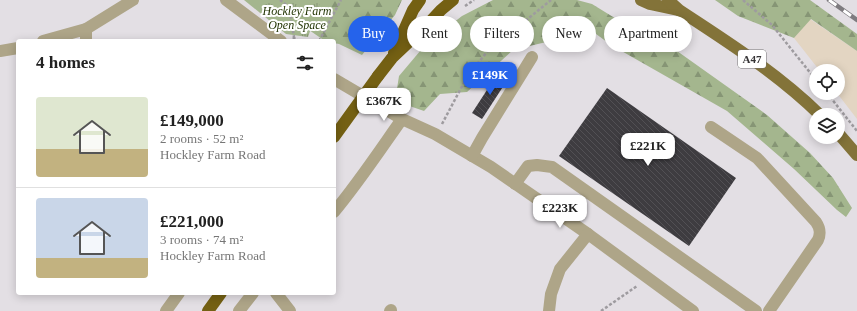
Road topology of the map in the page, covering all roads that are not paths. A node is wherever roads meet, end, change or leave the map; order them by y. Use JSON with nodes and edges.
{"nodes":[{"id":1,"x":133,"y":0,"type":"edge"},
{"id":2,"x":226,"y":0,"type":"edge"},
{"id":3,"x":420,"y":0,"type":"edge"},
{"id":4,"x":453,"y":0,"type":"edge"},
{"id":5,"x":641,"y":0,"type":"edge"},
{"id":6,"x":668,"y":0,"type":"edge"},
{"id":7,"x":679,"y":10,"type":"junction"},
{"id":8,"x":86,"y":29,"type":"junction"},
{"id":9,"x":50,"y":39,"type":"edge"},
{"id":10,"x":86,"y":39,"type":"edge"},
{"id":11,"x":278,"y":39,"type":"edge"},
{"id":12,"x":16,"y":48,"type":"edge"},
{"id":13,"x":0,"y":50,"type":"edge"},
{"id":14,"x":532,"y":57,"type":"dead end"},
{"id":15,"x":392,"y":58,"type":"junction"},
{"id":16,"x":336,"y":80,"type":"edge"},
{"id":17,"x":813,"y":108,"type":"edge"},
{"id":18,"x":402,"y":118,"type":"junction"},
{"id":19,"x":711,"y":127,"type":"dead end"},
{"id":20,"x":336,"y":134,"type":"edge"},
{"id":21,"x":845,"y":141,"type":"edge"},
{"id":22,"x":857,"y":155,"type":"edge"},
{"id":23,"x":472,"y":156,"type":"junction"},
{"id":24,"x":515,"y":184,"type":"junction"},
{"id":25,"x":336,"y":210,"type":"edge"},
{"id":26,"x":588,"y":234,"type":"junction"},
{"id":27,"x":178,"y":295,"type":"edge"},
{"id":28,"x":220,"y":295,"type":"edge"},
{"id":29,"x":252,"y":295,"type":"edge"},
{"id":30,"x":278,"y":295,"type":"edge"},
{"id":31,"x":166,"y":311,"type":"edge"},
{"id":32,"x":208,"y":311,"type":"edge"},
{"id":33,"x":239,"y":311,"type":"edge"},
{"id":34,"x":290,"y":311,"type":"edge"},
{"id":35,"x":549,"y":311,"type":"edge"},
{"id":36,"x":694,"y":311,"type":"edge"},
{"id":37,"x":756,"y":311,"type":"edge"},
{"id":38,"x":769,"y":311,"type":"edge"}],
"edges":[{"from":1,"to":8,"type":"street"},
{"from":2,"to":11,"type":"street"},
{"from":3,"to":15,"type":"highway"},
{"from":4,"to":15,"type":"highway"},
{"from":5,"to":7,"type":"main road","number":"A47"},
{"from":6,"to":7,"type":"main road","number":"A47"},
{"from":7,"to":17,"type":"main road","number":"A47"},
{"from":8,"to":9,"type":"street"},
{"from":8,"to":10,"type":"street"},
{"from":12,"to":13,"type":"street"},
{"from":14,"to":23,"type":"street"},
{"from":15,"to":20,"type":"highway","bridge":true},
{"from":16,"to":18,"type":"street"},
{"from":18,"to":23,"type":"street"},
{"from":18,"to":25,"type":"street"},
{"from":19,"to":38,"type":"street"},
{"from":21,"to":22,"type":"main road"},
{"from":23,"to":24,"type":"street"},
{"from":24,"to":26,"type":"street"},
{"from":24,"to":37,"type":"street"},
{"from":26,"to":35,"type":"street"},
{"from":26,"to":36,"type":"street"},
{"from":27,"to":31,"type":"street"},
{"from":28,"to":32,"type":"highway"},
{"from":29,"to":33,"type":"street"},
{"from":30,"to":34,"type":"street"}]}
